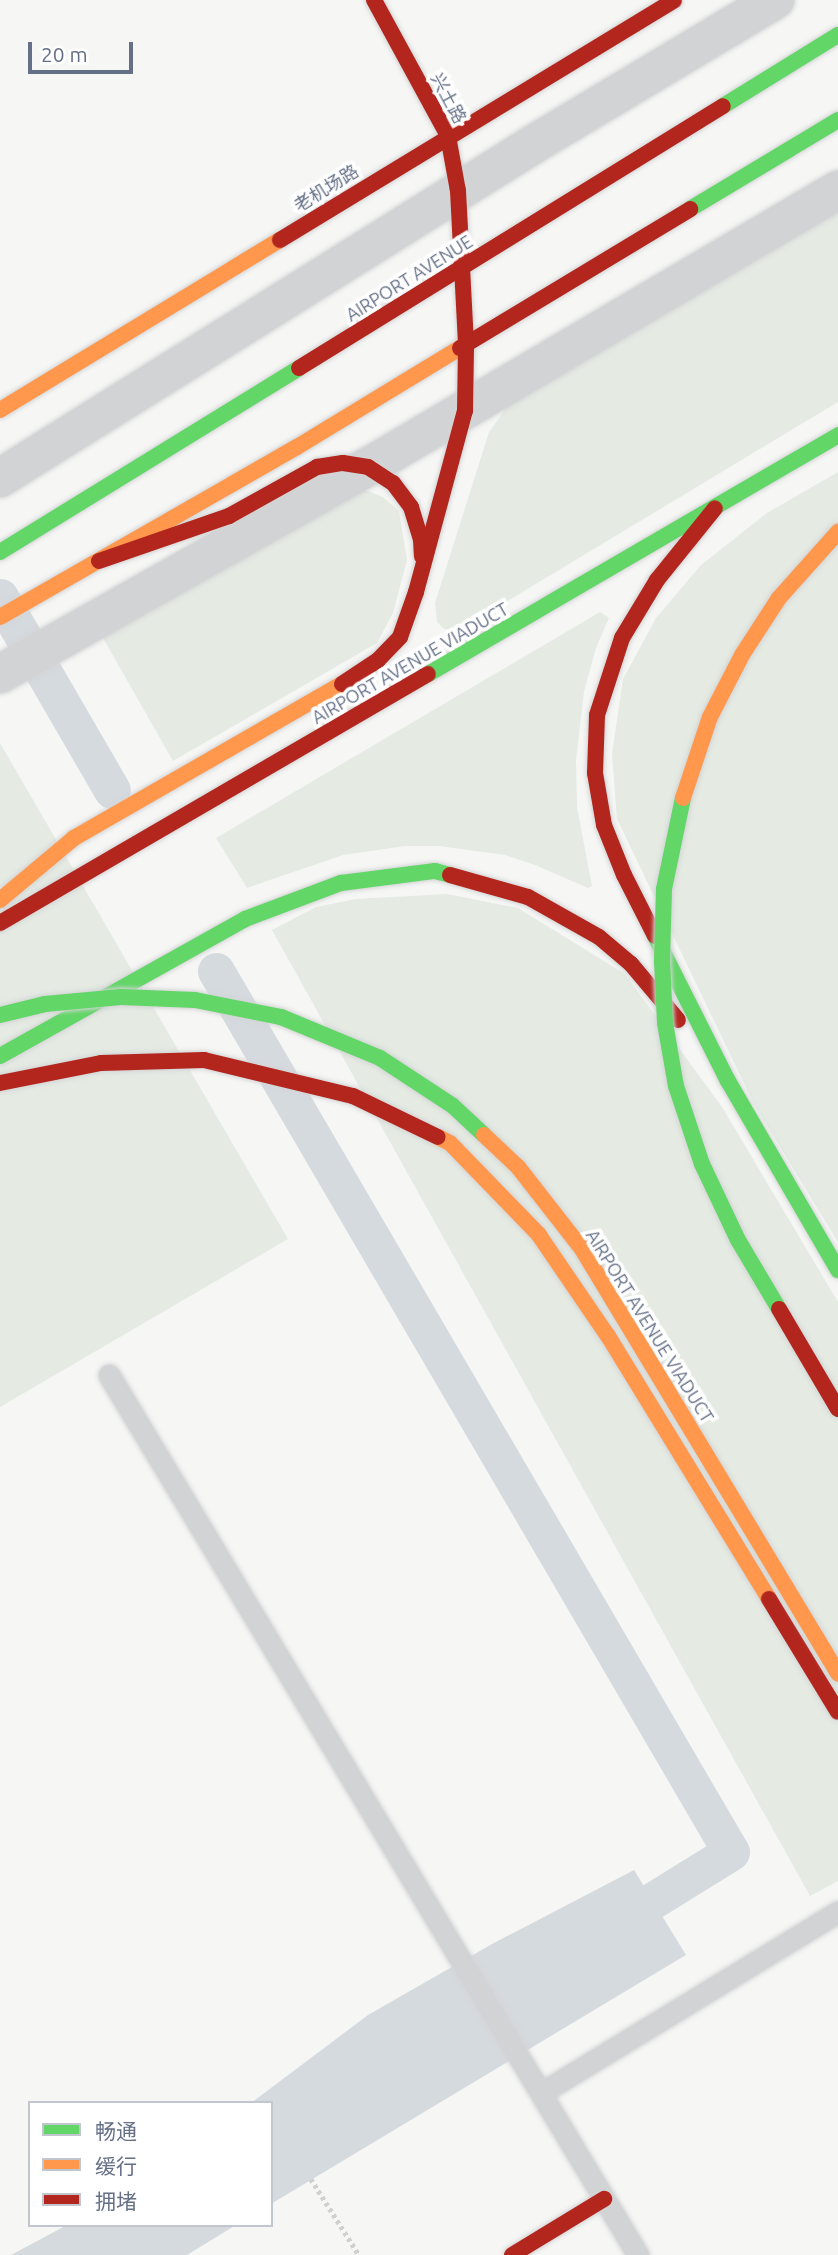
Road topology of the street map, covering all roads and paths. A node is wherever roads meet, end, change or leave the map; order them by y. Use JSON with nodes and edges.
{"nodes":[{"id":1,"x":374,"y":0,"type":"edge"},
{"id":2,"x":674,"y":0,"type":"edge"},
{"id":3,"x":775,"y":0,"type":"edge"},
{"id":4,"x":838,"y":36,"type":"edge"},
{"id":5,"x":838,"y":120,"type":"edge"},
{"id":6,"x":448,"y":136,"type":"junction"},
{"id":7,"x":838,"y":190,"type":"edge"},
{"id":8,"x":458,"y":191,"type":"junction"},
{"id":9,"x":462,"y":267,"type":"junction"},
{"id":10,"x":466,"y":344,"type":"junction"},
{"id":11,"x":0,"y":410,"type":"edge"},
{"id":12,"x":465,"y":411,"type":"junction"},
{"id":13,"x":838,"y":435,"type":"edge"},
{"id":14,"x":368,"y":467,"type":"junction"},
{"id":15,"x":0,"y":478,"type":"edge"},
{"id":16,"x":716,"y":507,"type":"junction"},
{"id":17,"x":838,"y":532,"type":"edge"},
{"id":18,"x":0,"y":552,"type":"edge"},
{"id":19,"x":99,"y":561,"type":"junction"},
{"id":20,"x":416,"y":592,"type":"junction"},
{"id":21,"x":0,"y":617,"type":"edge"},
{"id":22,"x":1,"y":673,"type":"edge"},
{"id":23,"x":0,"y":900,"type":"edge"},
{"id":24,"x":0,"y":923,"type":"edge"},
{"id":25,"x":0,"y":1015,"type":"edge"},
{"id":26,"x":0,"y":1056,"type":"edge"},
{"id":27,"x":728,"y":1081,"type":"junction"},
{"id":28,"x":0,"y":1083,"type":"edge"},
{"id":29,"x":838,"y":1270,"type":"edge"},
{"id":30,"x":109,"y":1375,"type":"dead end"},
{"id":31,"x":838,"y":1409,"type":"edge"},
{"id":32,"x":838,"y":1674,"type":"edge"},
{"id":33,"x":838,"y":1712,"type":"edge"},
{"id":34,"x":838,"y":1912,"type":"edge"},
{"id":35,"x":541,"y":2093,"type":"junction"},
{"id":36,"x":311,"y":2179,"type":"dead end"},
{"id":37,"x":604,"y":2199,"type":"junction"},
{"id":38,"x":359,"y":2255,"type":"edge"},
{"id":39,"x":512,"y":2255,"type":"edge"},
{"id":40,"x":638,"y":2255,"type":"edge"}],
"edges":[{"from":1,"to":6,"type":"main road","name":"兴土路"},
{"from":2,"to":6,"type":"main road","name":"老机场路"},
{"from":3,"to":8,"type":"street"},
{"from":4,"to":9,"type":"main road","name":"AIRPORT AVENUE"},
{"from":5,"to":10,"type":"main road"},
{"from":6,"to":8,"type":"main road","name":"兴土路"},
{"from":6,"to":11,"type":"main road","name":"老机场路"},
{"from":7,"to":12,"type":"street"},
{"from":8,"to":9,"type":"main road","name":"兴土路"},
{"from":8,"to":15,"type":"street"},
{"from":9,"to":10,"type":"main road","name":"兴土路"},
{"from":9,"to":18,"type":"main road","name":"AIRPORT AVENUE"},
{"from":10,"to":12,"type":"main road","name":"兴土路"},
{"from":10,"to":19,"type":"main road"},
{"from":12,"to":14,"type":"street"},
{"from":12,"to":20,"type":"main road","name":"兴土路"},
{"from":13,"to":16,"type":"main road","name":"AIRPORT AVENUE VIADUCT"},
{"from":14,"to":19,"type":"main road"},
{"from":14,"to":20,"type":"main road"},
{"from":14,"to":22,"type":"street"},
{"from":16,"to":24,"type":"main road","name":"AIRPORT AVENUE VIADUCT"},
{"from":16,"to":27,"type":"main road"},
{"from":17,"to":31,"type":"main road","bridge":true},
{"from":19,"to":21,"type":"main road"},
{"from":20,"to":23,"type":"main road"},
{"from":25,"to":32,"type":"main road","name":"AIRPORT AVENUE VIADUCT","bridge":true},
{"from":26,"to":27,"type":"main road"},
{"from":27,"to":29,"type":"main road"},
{"from":28,"to":33,"type":"main road"},
{"from":30,"to":35,"type":"lane"},
{"from":34,"to":35,"type":"lane"},
{"from":35,"to":37,"type":"lane"},
{"from":36,"to":38,"type":"path"},
{"from":37,"to":39,"type":"main road"},
{"from":37,"to":40,"type":"lane"}]}
